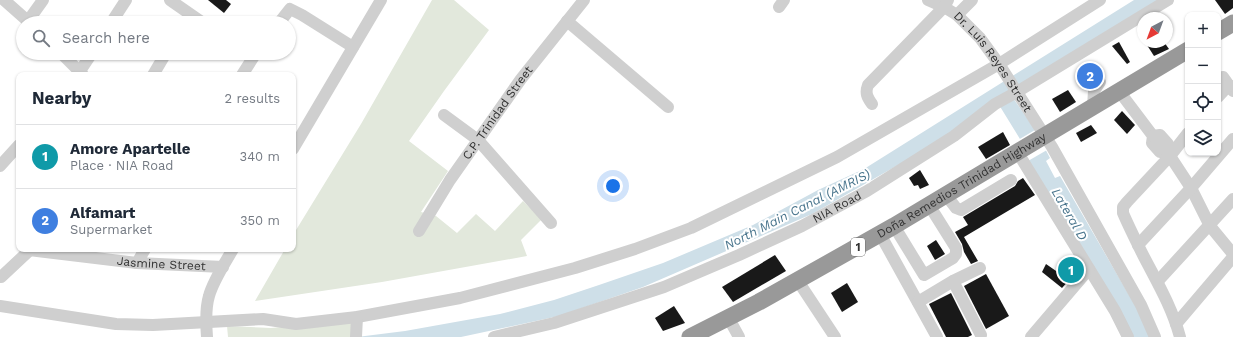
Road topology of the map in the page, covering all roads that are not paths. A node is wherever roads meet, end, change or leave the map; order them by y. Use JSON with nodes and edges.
{"nodes":[{"id":1,"x":4,"y":0,"type":"edge"},
{"id":2,"x":43,"y":0,"type":"edge"},
{"id":3,"x":126,"y":0,"type":"edge"},
{"id":4,"x":170,"y":0,"type":"edge"},
{"id":5,"x":381,"y":0,"type":"edge"},
{"id":6,"x":584,"y":0,"type":"edge"},
{"id":7,"x":928,"y":0,"type":"edge"},
{"id":8,"x":972,"y":0,"type":"edge"},
{"id":9,"x":1100,"y":0,"type":"edge"},
{"id":10,"x":1168,"y":0,"type":"edge"},
{"id":11,"x":946,"y":3,"type":"edge"},
{"id":12,"x":957,"y":15,"type":"junction"},
{"id":13,"x":22,"y":16,"type":"edge"},
{"id":14,"x":33,"y":16,"type":"edge"},
{"id":15,"x":116,"y":16,"type":"edge"},
{"id":16,"x":184,"y":16,"type":"edge"},
{"id":17,"x":284,"y":16,"type":"edge"},
{"id":18,"x":567,"y":21,"type":"junction"},
{"id":19,"x":353,"y":47,"type":"junction"},
{"id":20,"x":1185,"y":52,"type":"edge"},
{"id":21,"x":68,"y":60,"type":"edge"},
{"id":22,"x":89,"y":60,"type":"edge"},
{"id":23,"x":162,"y":60,"type":"edge"},
{"id":24,"x":249,"y":60,"type":"edge"},
{"id":25,"x":999,"y":64,"type":"junction"},
{"id":26,"x":80,"y":72,"type":"edge"},
{"id":27,"x":83,"y":72,"type":"edge"},
{"id":28,"x":155,"y":72,"type":"edge"},
{"id":29,"x":243,"y":72,"type":"edge"},
{"id":30,"x":1100,"y":82,"type":"dead end"},
{"id":31,"x":1228,"y":84,"type":"edge"},
{"id":32,"x":1014,"y":88,"type":"junction"},
{"id":33,"x":1119,"y":91,"type":"junction"},
{"id":34,"x":1221,"y":93,"type":"edge"},
{"id":35,"x":872,"y":104,"type":"dead end"},
{"id":36,"x":668,"y":107,"type":"dead end"},
{"id":37,"x":1093,"y":107,"type":"junction"},
{"id":38,"x":444,"y":115,"type":"dead end"},
{"id":39,"x":1185,"y":136,"type":"edge"},
{"id":40,"x":1043,"y":138,"type":"junction"},
{"id":41,"x":1233,"y":139,"type":"edge"},
{"id":42,"x":478,"y":140,"type":"junction"},
{"id":43,"x":296,"y":144,"type":"edge"},
{"id":44,"x":16,"y":148,"type":"edge"},
{"id":45,"x":1020,"y":151,"type":"junction"},
{"id":46,"x":1168,"y":154,"type":"junction"},
{"id":47,"x":0,"y":166,"type":"edge"},
{"id":48,"x":1011,"y":180,"type":"dead end"},
{"id":49,"x":1191,"y":188,"type":"junction"},
{"id":50,"x":946,"y":195,"type":"junction"},
{"id":51,"x":1233,"y":199,"type":"edge"},
{"id":52,"x":929,"y":205,"type":"junction"},
{"id":53,"x":551,"y":223,"type":"dead end"},
{"id":54,"x":1210,"y":226,"type":"junction"},
{"id":55,"x":887,"y":230,"type":"junction"},
{"id":56,"x":419,"y":232,"type":"dead end"},
{"id":57,"x":1138,"y":245,"type":"junction"},
{"id":58,"x":28,"y":252,"type":"edge"},
{"id":59,"x":46,"y":252,"type":"edge"},
{"id":60,"x":143,"y":252,"type":"edge"},
{"id":61,"x":231,"y":252,"type":"edge"},
{"id":62,"x":1233,"y":256,"type":"edge"},
{"id":63,"x":137,"y":263,"type":"junction"},
{"id":64,"x":223,"y":267,"type":"junction"},
{"id":65,"x":980,"y":268,"type":"dead end"},
{"id":66,"x":1090,"y":270,"type":"junction"},
{"id":67,"x":1,"y":277,"type":"dead end"},
{"id":68,"x":798,"y":281,"type":"junction"},
{"id":69,"x":1158,"y":281,"type":"junction"},
{"id":70,"x":953,"y":282,"type":"junction"},
{"id":71,"x":918,"y":302,"type":"junction"},
{"id":72,"x":0,"y":306,"type":"edge"},
{"id":73,"x":357,"y":317,"type":"junction"},
{"id":74,"x":728,"y":317,"type":"junction"},
{"id":75,"x":206,"y":322,"type":"junction"},
{"id":76,"x":1176,"y":324,"type":"junction"},
{"id":77,"x":981,"y":335,"type":"dead end"},
{"id":78,"x":356,"y":336,"type":"edge"},
{"id":79,"x":207,"y":337,"type":"edge"},
{"id":80,"x":494,"y":337,"type":"edge"},
{"id":81,"x":690,"y":337,"type":"edge"},
{"id":82,"x":739,"y":337,"type":"edge"},
{"id":83,"x":835,"y":337,"type":"edge"},
{"id":84,"x":938,"y":337,"type":"edge"},
{"id":85,"x":1031,"y":337,"type":"edge"},
{"id":86,"x":1128,"y":337,"type":"edge"},
{"id":87,"x":1155,"y":337,"type":"edge"},
{"id":88,"x":1180,"y":337,"type":"edge"}],
"edges":[{"from":1,"to":13,"type":"street"},
{"from":2,"to":14,"type":"street"},
{"from":3,"to":15,"type":"street"},
{"from":4,"to":16,"type":"street"},
{"from":5,"to":19,"type":"street"},
{"from":6,"to":18,"type":"street","name":"C.P. Trinidad Street"},
{"from":7,"to":11,"type":"street","name":"Dr. Luis Reyes Street"},
{"from":8,"to":12,"type":"street"},
{"from":9,"to":25,"type":"street"},
{"from":10,"to":32,"type":"street","name":"NIA Road"},
{"from":11,"to":12,"type":"street","name":"Dr. Luis Reyes Street"},
{"from":11,"to":35,"type":"street"},
{"from":12,"to":25,"type":"street","name":"Dr. Luis Reyes Street"},
{"from":17,"to":19,"type":"street"},
{"from":18,"to":36,"type":"street"},
{"from":18,"to":42,"type":"street","name":"C.P. Trinidad Street"},
{"from":19,"to":43,"type":"street"},
{"from":20,"to":33,"type":"highway","name":"Doña Remedios Trinidad Highway","number":"1"},
{"from":21,"to":26,"type":"street"},
{"from":22,"to":27,"type":"street"},
{"from":23,"to":28,"type":"street"},
{"from":24,"to":29,"type":"street"},
{"from":25,"to":32,"type":"street","name":"Dr. Luis Reyes Street"},
{"from":25,"to":73,"type":"street"},
{"from":30,"to":37,"type":"street"},
{"from":31,"to":34,"type":"street"},
{"from":32,"to":40,"type":"street","name":"Dr. Luis Reyes Street"},
{"from":32,"to":80,"type":"street","name":"NIA Road"},
{"from":33,"to":37,"type":"highway","name":"Doña Remedios Trinidad Highway","number":"1"},
{"from":33,"to":46,"type":"street"},
{"from":37,"to":40,"type":"highway","name":"Doña Remedios Trinidad Highway","number":"1"},
{"from":38,"to":42,"type":"street"},
{"from":39,"to":46,"type":"street"},
{"from":40,"to":45,"type":"highway","name":"Doña Remedios Trinidad Highway","number":"1"},
{"from":40,"to":87,"type":"street"},
{"from":41,"to":49,"type":"street"},
{"from":42,"to":53,"type":"street"},
{"from":42,"to":56,"type":"street","name":"C.P. Trinidad Street"},
{"from":44,"to":47,"type":"street"},
{"from":45,"to":50,"type":"highway","name":"Doña Remedios Trinidad Highway","number":"1"},
{"from":45,"to":66,"type":"street"},
{"from":46,"to":49,"type":"street"},
{"from":46,"to":57,"type":"street"},
{"from":48,"to":50,"type":"street"},
{"from":49,"to":54,"type":"street"},
{"from":49,"to":57,"type":"street"},
{"from":50,"to":52,"type":"highway","name":"Doña Remedios Trinidad Highway","number":"1"},
{"from":51,"to":54,"type":"street"},
{"from":52,"to":55,"type":"highway","name":"Doña Remedios Trinidad Highway","number":"1"},
{"from":52,"to":55,"type":"street"},
{"from":54,"to":62,"type":"street"},
{"from":54,"to":69,"type":"street"},
{"from":55,"to":68,"type":"highway","name":"Doña Remedios Trinidad Highway","number":"1"},
{"from":55,"to":71,"type":"street"},
{"from":57,"to":69,"type":"street"},
{"from":58,"to":67,"type":"street"},
{"from":59,"to":63,"type":"street","name":"Jasmine Street"},
{"from":60,"to":63,"type":"street"},
{"from":61,"to":64,"type":"street"},
{"from":62,"to":76,"type":"street"},
{"from":63,"to":64,"type":"street","name":"Jasmine Street"},
{"from":64,"to":75,"type":"street"},
{"from":65,"to":70,"type":"street"},
{"from":66,"to":85,"type":"street"},
{"from":66,"to":86,"type":"street"},
{"from":68,"to":74,"type":"highway","name":"Doña Remedios Trinidad Highway","number":"1"},
{"from":68,"to":83,"type":"street"},
{"from":69,"to":76,"type":"street"},
{"from":70,"to":71,"type":"street"},
{"from":70,"to":77,"type":"street"},
{"from":71,"to":84,"type":"street"},
{"from":72,"to":75,"type":"street"},
{"from":73,"to":75,"type":"street"},
{"from":73,"to":78,"type":"street"},
{"from":74,"to":81,"type":"highway","name":"Doña Remedios Trinidad Highway","number":"1"},
{"from":74,"to":82,"type":"street"},
{"from":75,"to":79,"type":"street"},
{"from":76,"to":88,"type":"street"}]}
